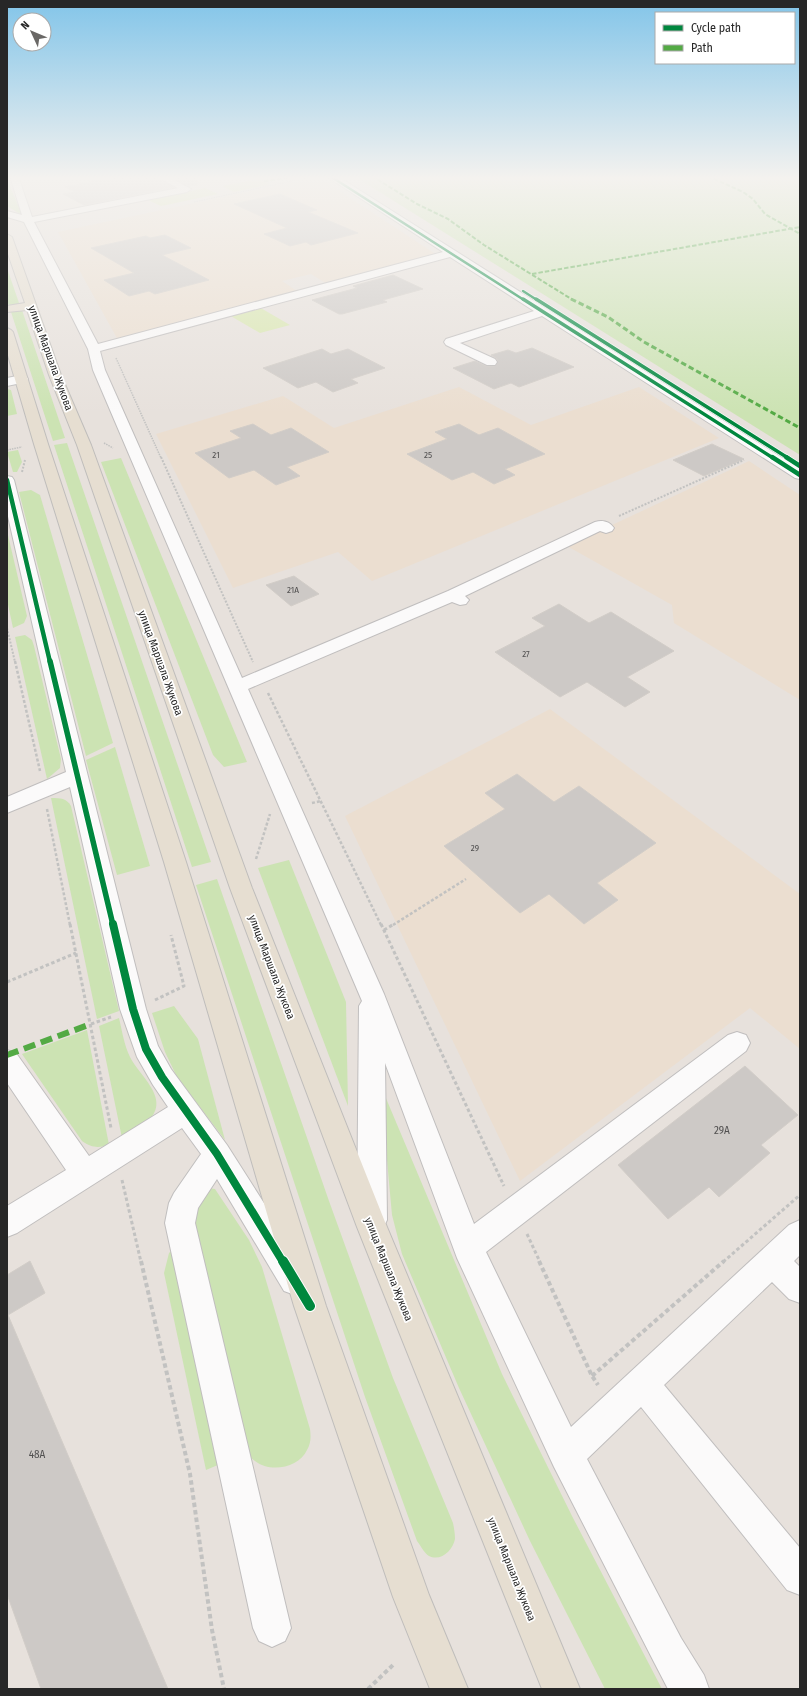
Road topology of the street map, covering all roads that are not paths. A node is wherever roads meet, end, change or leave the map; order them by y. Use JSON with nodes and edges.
{"nodes":[{"id":1,"x":13,"y":255,"type":"edge"},
{"id":2,"x":43,"y":255,"type":"edge"},
{"id":3,"x":447,"y":255,"type":"edge"},
{"id":4,"x":453,"y":259,"type":"junction"},
{"id":5,"x":31,"y":306,"type":"junction"},
{"id":6,"x":7,"y":309,"type":"edge"},
{"id":7,"x":544,"y":312,"type":"junction"},
{"id":8,"x":7,"y":332,"type":"edge"},
{"id":9,"x":102,"y":346,"type":"junction"},
{"id":10,"x":491,"y":362,"type":"dead end"},
{"id":11,"x":15,"y":381,"type":"edge"},
{"id":12,"x":800,"y":475,"type":"edge"},
{"id":13,"x":15,"y":479,"type":"edge"},
{"id":14,"x":10,"y":503,"type":"edge"},
{"id":15,"x":603,"y":526,"type":"road end"},
{"id":16,"x":237,"y":687,"type":"junction"},
{"id":17,"x":77,"y":775,"type":"junction"},
{"id":18,"x":7,"y":806,"type":"edge"},
{"id":19,"x":372,"y":994,"type":"junction"},
{"id":20,"x":737,"y":1043,"type":"dead end"},
{"id":21,"x":7,"y":1061,"type":"edge"},
{"id":22,"x":186,"y":1111,"type":"junction"},
{"id":23,"x":217,"y":1154,"type":"junction"},
{"id":24,"x":85,"y":1174,"type":"junction"},
{"id":25,"x":7,"y":1224,"type":"edge"},
{"id":26,"x":372,"y":1227,"type":"junction"},
{"id":27,"x":800,"y":1235,"type":"edge"},
{"id":28,"x":468,"y":1247,"type":"junction"},
{"id":29,"x":772,"y":1261,"type":"junction"},
{"id":30,"x":800,"y":1288,"type":"edge"},
{"id":31,"x":310,"y":1306,"type":"junction"},
{"id":32,"x":642,"y":1383,"type":"junction"},
{"id":33,"x":566,"y":1455,"type":"junction"},
{"id":34,"x":800,"y":1577,"type":"edge"},
{"id":35,"x":272,"y":1628,"type":"dead end"},
{"id":36,"x":449,"y":1689,"type":"edge"},
{"id":37,"x":560,"y":1689,"type":"edge"},
{"id":38,"x":690,"y":1689,"type":"edge"}],
"edges":[{"from":1,"to":5,"type":"main road","name":"улица Маршала Жукова"},
{"from":2,"to":9,"type":"street"},
{"from":3,"to":4,"type":"street"},
{"from":4,"to":7,"type":"street"},
{"from":4,"to":9,"type":"street"},
{"from":5,"to":6,"type":"main road"},
{"from":5,"to":26,"type":"main road","name":"улица Маршала Жукова"},
{"from":7,"to":10,"type":"street"},
{"from":7,"to":12,"type":"street"},
{"from":8,"to":11,"type":"main road"},
{"from":9,"to":16,"type":"street"},
{"from":11,"to":31,"type":"main road"},
{"from":13,"to":14,"type":"street"},
{"from":14,"to":17,"type":"street"},
{"from":15,"to":16,"type":"street"},
{"from":16,"to":19,"type":"street"},
{"from":17,"to":18,"type":"street"},
{"from":17,"to":22,"type":"street"},
{"from":19,"to":26,"type":"street"},
{"from":19,"to":28,"type":"street"},
{"from":20,"to":28,"type":"street"},
{"from":21,"to":24,"type":"street"},
{"from":22,"to":23,"type":"street"},
{"from":22,"to":24,"type":"street"},
{"from":23,"to":31,"type":"street"},
{"from":23,"to":35,"type":"street"},
{"from":24,"to":25,"type":"street"},
{"from":26,"to":37,"type":"main road","name":"улица Маршала Жукова"},
{"from":27,"to":29,"type":"street"},
{"from":28,"to":33,"type":"street"},
{"from":29,"to":30,"type":"street"},
{"from":29,"to":32,"type":"street"},
{"from":31,"to":36,"type":"main road"},
{"from":32,"to":33,"type":"street"},
{"from":32,"to":34,"type":"street"},
{"from":33,"to":38,"type":"street"}]}
